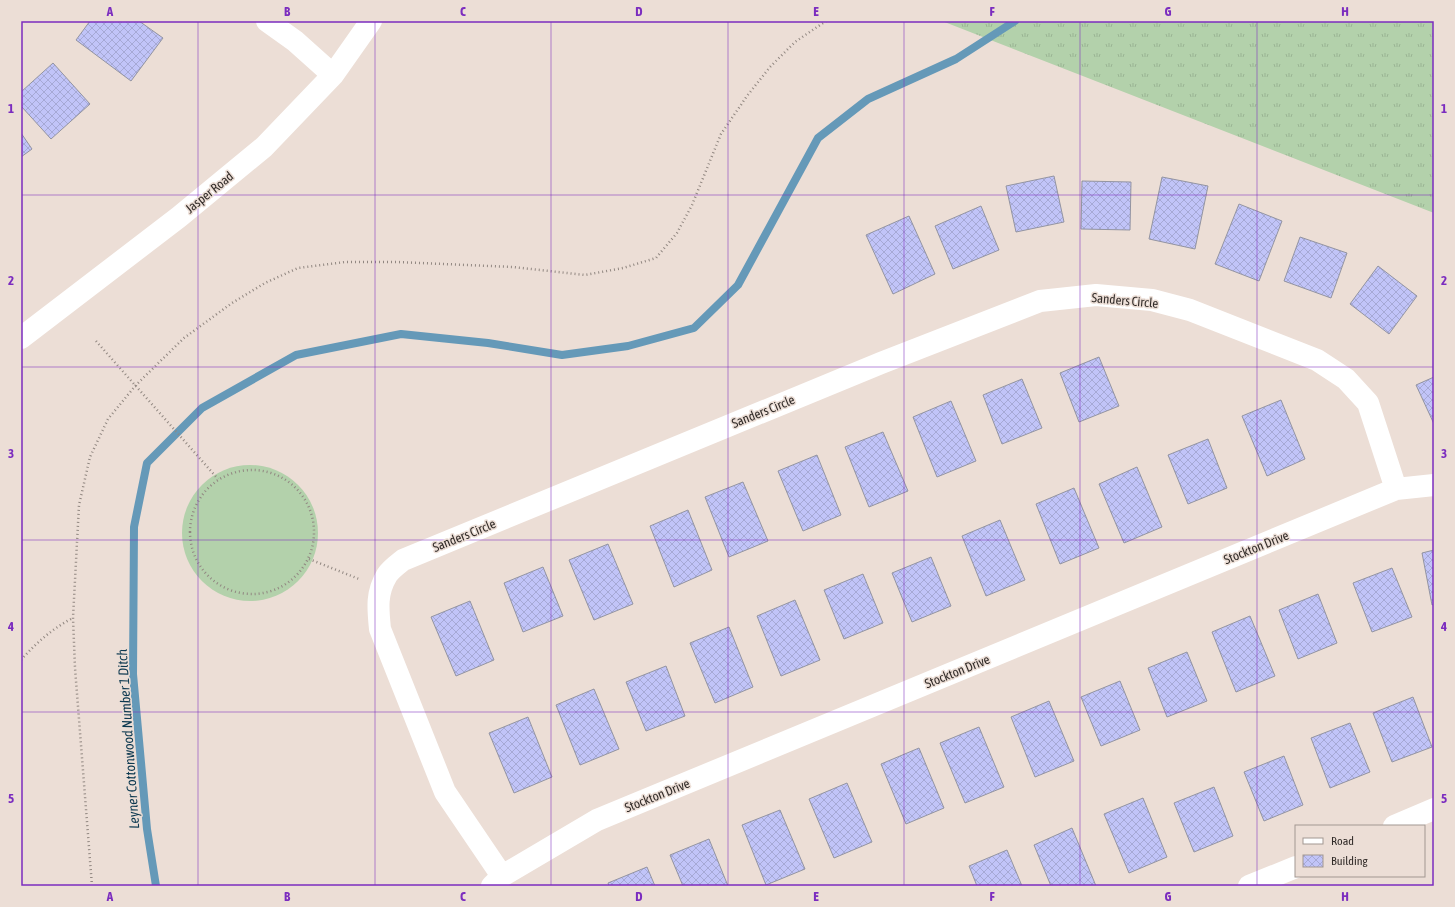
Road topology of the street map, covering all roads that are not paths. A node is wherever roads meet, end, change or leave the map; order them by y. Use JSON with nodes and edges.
{"nodes":[{"id":1,"x":267,"y":21,"type":"edge"},
{"id":2,"x":371,"y":21,"type":"edge"},
{"id":3,"x":334,"y":75,"type":"junction"},
{"id":4,"x":21,"y":338,"type":"edge"},
{"id":5,"x":1434,"y":485,"type":"edge"},
{"id":6,"x":1396,"y":489,"type":"junction"},
{"id":7,"x":1434,"y":809,"type":"edge"},
{"id":8,"x":1396,"y":825,"type":"edge"},
{"id":9,"x":1295,"y":867,"type":"edge"},
{"id":10,"x":497,"y":881,"type":"edge"},
{"id":11,"x":1249,"y":886,"type":"edge"}],
"edges":[{"from":1,"to":3,"type":"street"},
{"from":2,"to":3,"type":"street","name":"Jasper Road"},
{"from":3,"to":4,"type":"street","name":"Jasper Road"},
{"from":5,"to":6,"type":"street","name":"Stockton Drive"},
{"from":6,"to":10,"type":"street","name":"Stockton Drive"},
{"from":6,"to":10,"type":"street","name":"Sanders Circle"},
{"from":7,"to":8,"type":"street"},
{"from":9,"to":11,"type":"street"}]}
